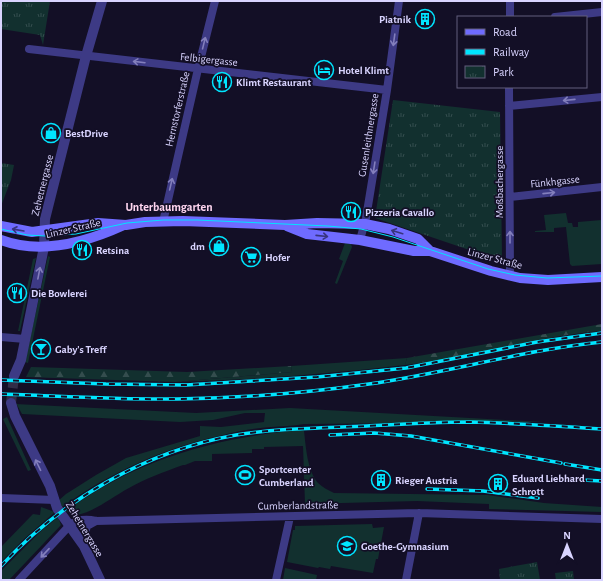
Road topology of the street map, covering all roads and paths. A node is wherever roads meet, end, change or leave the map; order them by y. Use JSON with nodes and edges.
{"nodes":[{"id":1,"x":102,"y":1,"type":"edge"},
{"id":2,"x":215,"y":1,"type":"edge"},
{"id":3,"x":399,"y":1,"type":"edge"},
{"id":4,"x":510,"y":1,"type":"edge"},
{"id":5,"x":602,"y":12,"type":"edge"},
{"id":6,"x":510,"y":16,"type":"edge"},
{"id":7,"x":564,"y":16,"type":"edge"},
{"id":8,"x":29,"y":49,"type":"dead end"},
{"id":9,"x":86,"y":56,"type":"junction"},
{"id":10,"x":198,"y":69,"type":"junction"},
{"id":11,"x":510,"y":88,"type":"edge"},
{"id":12,"x":387,"y":90,"type":"junction"},
{"id":13,"x":602,"y":96,"type":"edge"},
{"id":14,"x":509,"y":106,"type":"junction"},
{"id":15,"x":602,"y":187,"type":"edge"},
{"id":16,"x":510,"y":197,"type":"junction"},
{"id":17,"x":163,"y":222,"type":"junction"},
{"id":18,"x":365,"y":224,"type":"junction"},
{"id":19,"x":126,"y":225,"type":"junction"},
{"id":20,"x":285,"y":225,"type":"junction"},
{"id":21,"x":1,"y":226,"type":"edge"},
{"id":22,"x":45,"y":231,"type":"junction"},
{"id":23,"x":1,"y":240,"type":"edge"},
{"id":24,"x":360,"y":240,"type":"junction"},
{"id":25,"x":44,"y":247,"type":"junction"},
{"id":26,"x":430,"y":251,"type":"junction"},
{"id":27,"x":510,"y":276,"type":"junction"},
{"id":28,"x":602,"y":278,"type":"edge"},
{"id":29,"x":1,"y":337,"type":"edge"},
{"id":30,"x":25,"y":340,"type":"junction"},
{"id":31,"x":14,"y":376,"type":"tunnel mouth"},
{"id":32,"x":11,"y":403,"type":"tunnel mouth"},
{"id":33,"x":1,"y":498,"type":"edge"},
{"id":34,"x":55,"y":500,"type":"junction"},
{"id":35,"x":419,"y":513,"type":"junction"},
{"id":36,"x":290,"y":516,"type":"junction"},
{"id":37,"x":602,"y":519,"type":"edge"},
{"id":38,"x":96,"y":521,"type":"junction"},
{"id":39,"x":70,"y":525,"type":"junction"},
{"id":40,"x":84,"y":546,"type":"junction"},
{"id":41,"x":19,"y":580,"type":"edge"},
{"id":42,"x":100,"y":580,"type":"edge"},
{"id":43,"x":276,"y":580,"type":"edge"},
{"id":44,"x":406,"y":580,"type":"edge"}],
"edges":[{"from":1,"to":9,"type":"street","name":"Zehetnergasse"},
{"from":10,"to":2,"type":"street","name":"Hernstorferstraße","one_way":true},
{"from":3,"to":12,"type":"street","name":"Gusenleithnergasse","one_way":true},
{"from":4,"to":6,"type":"street"},
{"from":5,"to":7,"type":"street"},
{"from":8,"to":9,"type":"street","name":"Felbigergasse"},
{"from":10,"to":9,"type":"street","name":"Felbigergasse","one_way":true},
{"from":9,"to":22,"type":"street","name":"Zehetnergasse"},
{"from":10,"to":12,"type":"street","name":"Felbigergasse"},
{"from":17,"to":10,"type":"street","name":"Hernstorferstraße","one_way":true},
{"from":11,"to":14,"type":"street","name":"Moßbachergasse"},
{"from":12,"to":18,"type":"street","name":"Gusenleithnergasse","one_way":true},
{"from":13,"to":14,"type":"street","one_way":true},
{"from":14,"to":16,"type":"street","name":"Moßbachergasse"},
{"from":16,"to":15,"type":"street","name":"Fünkhgasse","one_way":true},
{"from":27,"to":16,"type":"street","name":"Moßbachergasse","one_way":true},
{"from":17,"to":19,"type":"main road","name":"Linzer Straße"},
{"from":17,"to":20,"type":"main road","name":"Linzer Straße"},
{"from":18,"to":20,"type":"main road","name":"Linzer Straße"},
{"from":18,"to":24,"type":"street","name":"Gusenleithnergasse"},
{"from":26,"to":18,"type":"main road","name":"Linzer Straße","one_way":true},
{"from":19,"to":22,"type":"main road","name":"Linzer Straße"},
{"from":19,"to":25,"type":"main road","name":"Linzer Straße"},
{"from":20,"to":24,"type":"main road","name":"Linzer Straße","one_way":true},
{"from":22,"to":21,"type":"main road","name":"Linzer Straße","one_way":true},
{"from":22,"to":25,"type":"street","name":"Zehetnergasse"},
{"from":23,"to":25,"type":"main road","name":"Linzer Straße"},
{"from":24,"to":26,"type":"main road","name":"Linzer Straße"},
{"from":30,"to":25,"type":"street","name":"Zehetnergasse","one_way":true},
{"from":26,"to":27,"type":"main road","name":"Linzer Straße"},
{"from":27,"to":28,"type":"main road","name":"Linzer Straße"},
{"from":29,"to":30,"type":"street"},
{"from":30,"to":31,"type":"street","name":"Zehetnergasse"},
{"from":34,"to":32,"type":"street","name":"Zehetnergasse","one_way":true},
{"from":33,"to":34,"type":"street"},
{"from":34,"to":39,"type":"street","name":"Zehetnergasse"},
{"from":35,"to":36,"type":"street","name":"Cumberlandstraße"},
{"from":35,"to":37,"type":"street","name":"Cumberlandstraße"},
{"from":35,"to":44,"type":"street"},
{"from":36,"to":38,"type":"street","name":"Cumberlandstraße"},
{"from":36,"to":43,"type":"street"},
{"from":38,"to":39,"type":"street","name":"Cumberlandstraße"},
{"from":38,"to":40,"type":"street"},
{"from":39,"to":40,"type":"street","name":"Zehetnergasse"},
{"from":39,"to":41,"type":"street","one_way":true},
{"from":40,"to":42,"type":"street","name":"Zehetnergasse"}]}
